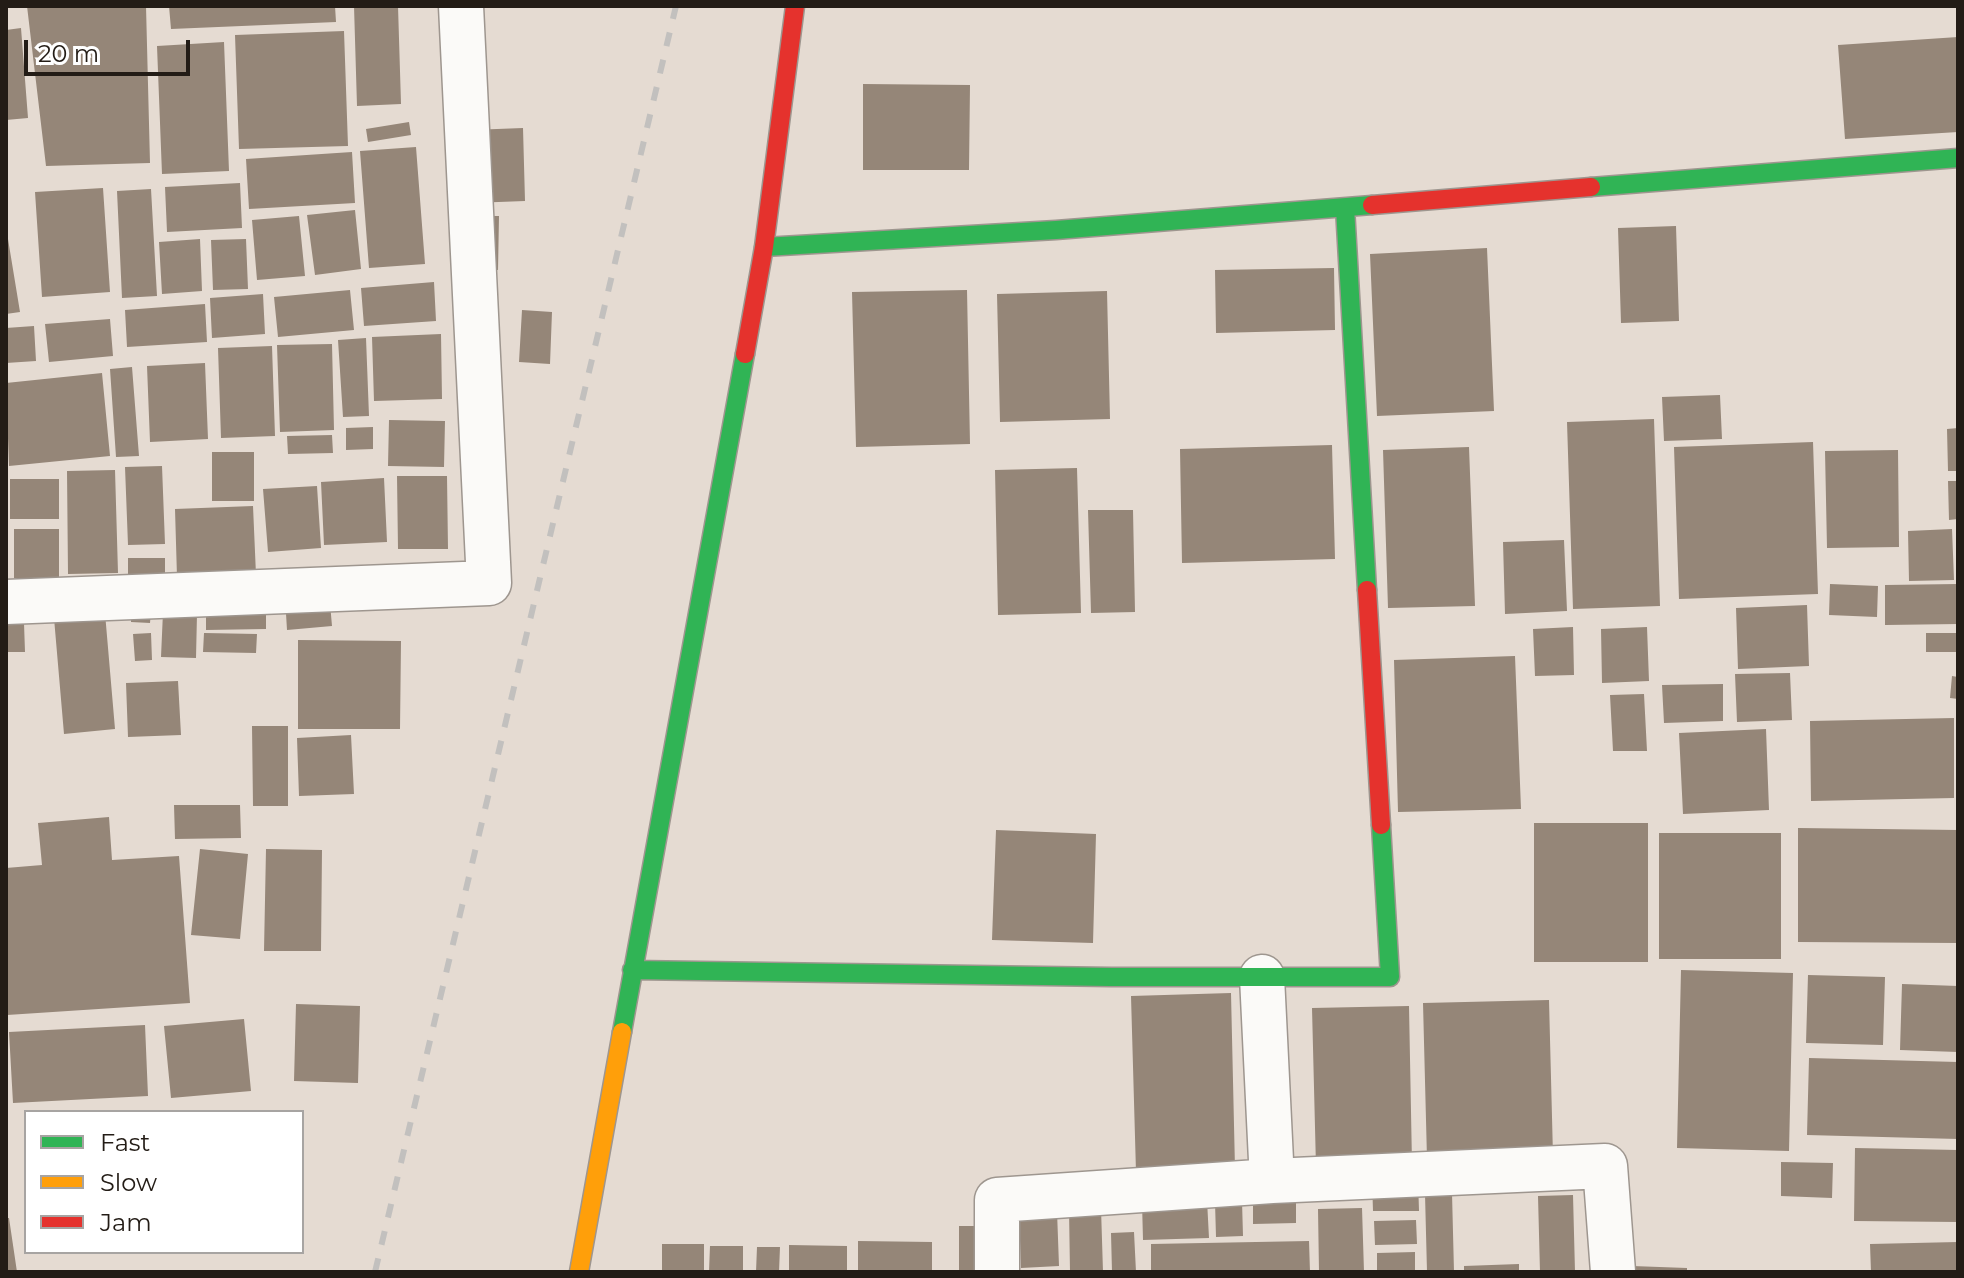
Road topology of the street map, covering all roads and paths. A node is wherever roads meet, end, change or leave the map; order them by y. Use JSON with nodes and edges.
{"nodes":[{"id":1,"x":461,"y":6,"type":"edge"},
{"id":2,"x":795,"y":6,"type":"edge"},
{"id":3,"x":1958,"y":158,"type":"edge"},
{"id":4,"x":1345,"y":208,"type":"junction"},
{"id":5,"x":764,"y":247,"type":"junction"},
{"id":6,"x":6,"y":602,"type":"edge"},
{"id":7,"x":632,"y":970,"type":"junction"},
{"id":8,"x":1262,"y":977,"type":"junction"},
{"id":9,"x":1272,"y":1181,"type":"junction"},
{"id":10,"x":579,"y":1272,"type":"edge"},
{"id":11,"x":997,"y":1272,"type":"edge"},
{"id":12,"x":1613,"y":1272,"type":"edge"}],
"edges":[{"from":1,"to":6,"type":"street"},
{"from":2,"to":5,"type":"street"},
{"from":3,"to":4,"type":"street"},
{"from":4,"to":5,"type":"street"},
{"from":4,"to":8,"type":"street"},
{"from":5,"to":7,"type":"street"},
{"from":7,"to":8,"type":"street"},
{"from":7,"to":10,"type":"street"},
{"from":8,"to":9,"type":"street"},
{"from":9,"to":11,"type":"street"},
{"from":9,"to":12,"type":"street"}]}
